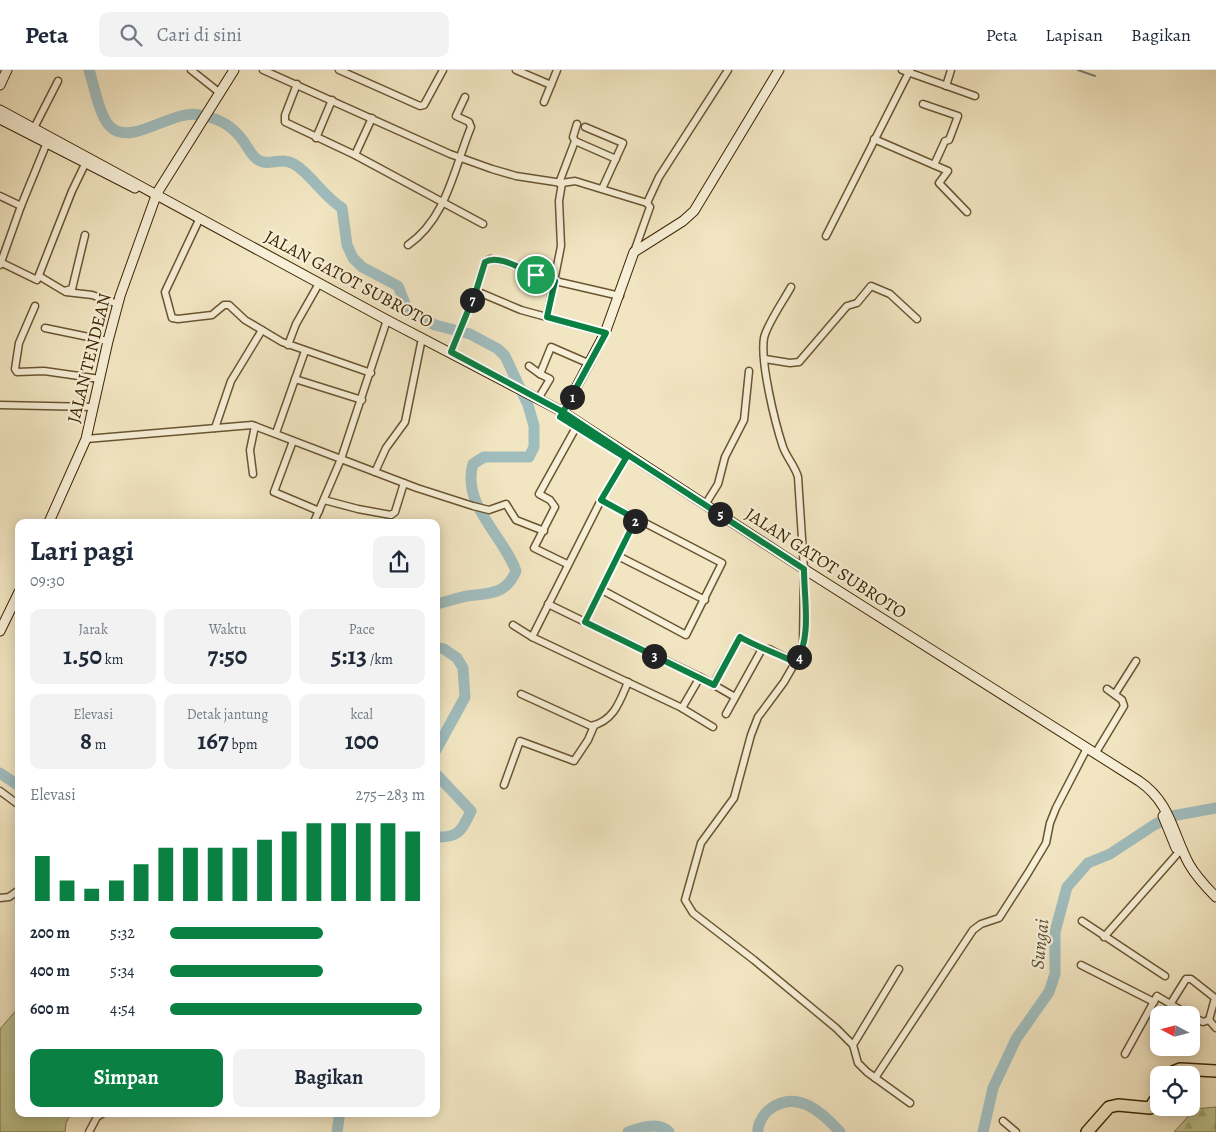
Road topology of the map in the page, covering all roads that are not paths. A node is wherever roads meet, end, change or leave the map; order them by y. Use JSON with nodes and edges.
{"nodes":[{"id":1,"x":7,"y":70,"type":"edge"},
{"id":2,"x":191,"y":70,"type":"edge"},
{"id":3,"x":234,"y":70,"type":"edge"},
{"id":4,"x":263,"y":70,"type":"edge"},
{"id":5,"x":339,"y":70,"type":"edge"},
{"id":6,"x":443,"y":70,"type":"edge"},
{"id":7,"x":516,"y":70,"type":"edge"},
{"id":8,"x":557,"y":70,"type":"edge"},
{"id":9,"x":728,"y":70,"type":"edge"},
{"id":10,"x":779,"y":70,"type":"edge"},
{"id":11,"x":951,"y":70,"type":"edge"},
{"id":12,"x":907,"y":71,"type":"edge"},
{"id":13,"x":58,"y":81,"type":"dead end"},
{"id":14,"x":297,"y":84,"type":"junction"},
{"id":15,"x":0,"y":85,"type":"edge"},
{"id":16,"x":551,"y":85,"type":"junction"},
{"id":17,"x":946,"y":86,"type":"junction"},
{"id":18,"x":220,"y":93,"type":"junction"},
{"id":19,"x":975,"y":96,"type":"dead end"},
{"id":20,"x":465,"y":97,"type":"dead end"},
{"id":21,"x":332,"y":100,"type":"junction"},
{"id":22,"x":544,"y":102,"type":"dead end"},
{"id":23,"x":923,"y":104,"type":"dead end"},
{"id":24,"x":0,"y":110,"type":"edge"},
{"id":25,"x":0,"y":118,"type":"edge"},
{"id":26,"x":372,"y":118,"type":"junction"},
{"id":27,"x":577,"y":124,"type":"dead end"},
{"id":28,"x":585,"y":127,"type":"dead end"},
{"id":29,"x":34,"y":128,"type":"junction"},
{"id":30,"x":316,"y":138,"type":"junction"},
{"id":31,"x":48,"y":139,"type":"junction"},
{"id":32,"x":874,"y":139,"type":"junction"},
{"id":33,"x":575,"y":140,"type":"junction"},
{"id":34,"x":355,"y":155,"type":"junction"},
{"id":35,"x":458,"y":157,"type":"junction"},
{"id":36,"x":616,"y":159,"type":"junction"},
{"id":37,"x":87,"y":160,"type":"junction"},
{"id":38,"x":934,"y":165,"type":"junction"},
{"id":39,"x":560,"y":183,"type":"junction"},
{"id":40,"x":602,"y":189,"type":"junction"},
{"id":41,"x":0,"y":196,"type":"edge"},
{"id":42,"x":156,"y":196,"type":"junction"},
{"id":43,"x":647,"y":203,"type":"junction"},
{"id":44,"x":443,"y":204,"type":"junction"},
{"id":45,"x":21,"y":206,"type":"junction"},
{"id":46,"x":968,"y":212,"type":"dead end"},
{"id":47,"x":198,"y":222,"type":"junction"},
{"id":48,"x":483,"y":224,"type":"dead end"},
{"id":49,"x":85,"y":235,"type":"dead end"},
{"id":50,"x":826,"y":236,"type":"dead end"},
{"id":51,"x":408,"y":244,"type":"dead end"},
{"id":52,"x":634,"y":252,"type":"junction"},
{"id":53,"x":0,"y":263,"type":"edge"},
{"id":54,"x":287,"y":268,"type":"junction"},
{"id":55,"x":39,"y":276,"type":"junction"},
{"id":56,"x":555,"y":281,"type":"junction"},
{"id":57,"x":317,"y":287,"type":"junction"},
{"id":58,"x":791,"y":287,"type":"dead end"},
{"id":59,"x":64,"y":291,"type":"junction"},
{"id":60,"x":476,"y":291,"type":"junction"},
{"id":61,"x":620,"y":296,"type":"junction"},
{"id":62,"x":118,"y":304,"type":"junction"},
{"id":63,"x":35,"y":306,"type":"dead end"},
{"id":64,"x":547,"y":317,"type":"junction"},
{"id":65,"x":917,"y":319,"type":"dead end"},
{"id":66,"x":387,"y":322,"type":"junction"},
{"id":67,"x":45,"y":328,"type":"dead end"},
{"id":68,"x":262,"y":330,"type":"junction"},
{"id":69,"x":606,"y":333,"type":"junction"},
{"id":70,"x":108,"y":341,"type":"junction"},
{"id":71,"x":421,"y":344,"type":"junction"},
{"id":72,"x":288,"y":345,"type":"junction"},
{"id":73,"x":452,"y":349,"type":"junction"},
{"id":74,"x":305,"y":351,"type":"junction"},
{"id":75,"x":765,"y":359,"type":"junction"},
{"id":76,"x":590,"y":364,"type":"junction"},
{"id":77,"x":529,"y":366,"type":"dead end"},
{"id":78,"x":749,"y":371,"type":"dead end"},
{"id":79,"x":371,"y":373,"type":"junction"},
{"id":80,"x":540,"y":374,"type":"junction"},
{"id":81,"x":100,"y":379,"type":"junction"},
{"id":82,"x":295,"y":379,"type":"junction"},
{"id":83,"x":520,"y":390,"type":"junction"},
{"id":84,"x":536,"y":399,"type":"junction"},
{"id":85,"x":362,"y":400,"type":"junction"},
{"id":86,"x":0,"y":405,"type":"edge"},
{"id":87,"x":94,"y":407,"type":"junction"},
{"id":88,"x":562,"y":414,"type":"junction"},
{"id":89,"x":577,"y":424,"type":"junction"},
{"id":90,"x":255,"y":426,"type":"junction"},
{"id":91,"x":215,"y":428,"type":"junction"},
{"id":92,"x":276,"y":433,"type":"junction"},
{"id":93,"x":86,"y":439,"type":"junction"},
{"id":94,"x":293,"y":441,"type":"junction"},
{"id":95,"x":627,"y":457,"type":"junction"},
{"id":96,"x":341,"y":458,"type":"junction"},
{"id":97,"x":375,"y":472,"type":"junction"},
{"id":98,"x":253,"y":474,"type":"dead end"},
{"id":99,"x":404,"y":482,"type":"junction"},
{"id":100,"x":324,"y":500,"type":"junction"},
{"id":101,"x":601,"y":500,"type":"junction"},
{"id":102,"x":705,"y":504,"type":"junction"},
{"id":103,"x":319,"y":511,"type":"junction"},
{"id":104,"x":50,"y":519,"type":"edge"},
{"id":105,"x":315,"y":519,"type":"edge"},
{"id":106,"x":636,"y":519,"type":"junction"},
{"id":107,"x":544,"y":530,"type":"junction"},
{"id":108,"x":618,"y":556,"type":"junction"},
{"id":109,"x":567,"y":564,"type":"junction"},
{"id":110,"x":804,"y":572,"type":"junction"},
{"id":111,"x":602,"y":590,"type":"junction"},
{"id":112,"x":15,"y":600,"type":"edge"},
{"id":113,"x":704,"y":600,"type":"junction"},
{"id":114,"x":548,"y":604,"type":"junction"},
{"id":115,"x":585,"y":622,"type":"junction"},
{"id":116,"x":513,"y":625,"type":"dead end"},
{"id":117,"x":0,"y":631,"type":"edge"},
{"id":118,"x":532,"y":637,"type":"junction"},
{"id":119,"x":762,"y":649,"type":"junction"},
{"id":120,"x":1136,"y":661,"type":"dead end"},
{"id":121,"x":796,"y":663,"type":"junction"},
{"id":122,"x":700,"y":677,"type":"junction"},
{"id":123,"x":628,"y":682,"type":"junction"},
{"id":124,"x":714,"y":685,"type":"junction"},
{"id":125,"x":1107,"y":689,"type":"dead end"},
{"id":126,"x":521,"y":694,"type":"dead end"},
{"id":127,"x":1115,"y":694,"type":"junction"},
{"id":128,"x":735,"y":697,"type":"junction"},
{"id":129,"x":682,"y":708,"type":"junction"},
{"id":130,"x":726,"y":714,"type":"dead end"},
{"id":131,"x":594,"y":726,"type":"junction"},
{"id":132,"x":712,"y":727,"type":"dead end"},
{"id":133,"x":1085,"y":752,"type":"junction"},
{"id":134,"x":1095,"y":754,"type":"junction"},
{"id":135,"x":504,"y":785,"type":"dead end"},
{"id":136,"x":0,"y":791,"type":"edge"},
{"id":137,"x":15,"y":802,"type":"edge"},
{"id":138,"x":1162,"y":808,"type":"junction"},
{"id":139,"x":1173,"y":833,"type":"junction"},
{"id":140,"x":1178,"y":853,"type":"junction"},
{"id":141,"x":15,"y":893,"type":"edge"},
{"id":142,"x":1216,"y":897,"type":"edge"},
{"id":143,"x":0,"y":898,"type":"edge"},
{"id":144,"x":1216,"y":905,"type":"edge"},
{"id":145,"x":1082,"y":921,"type":"dead end"},
{"id":146,"x":1104,"y":937,"type":"junction"},
{"id":147,"x":1081,"y":965,"type":"dead end"},
{"id":148,"x":899,"y":969,"type":"dead end"},
{"id":149,"x":1165,"y":976,"type":"dead end"},
{"id":150,"x":1154,"y":1002,"type":"junction"},
{"id":151,"x":1170,"y":1003,"type":"junction"},
{"id":152,"x":1175,"y":1006,"type":"edge"},
{"id":153,"x":1209,"y":1020,"type":"junction"},
{"id":154,"x":1200,"y":1021,"type":"edge"},
{"id":155,"x":1216,"y":1028,"type":"edge"},
{"id":156,"x":853,"y":1045,"type":"junction"},
{"id":157,"x":1125,"y":1054,"type":"dead end"},
{"id":158,"x":1200,"y":1070,"type":"edge"},
{"id":159,"x":1216,"y":1071,"type":"edge"},
{"id":160,"x":875,"y":1078,"type":"junction"},
{"id":161,"x":910,"y":1103,"type":"dead end"},
{"id":162,"x":1150,"y":1108,"type":"edge"},
{"id":163,"x":98,"y":1117,"type":"edge"},
{"id":164,"x":1003,"y":1121,"type":"dead end"},
{"id":165,"x":89,"y":1132,"type":"edge"},
{"id":166,"x":1016,"y":1132,"type":"edge"},
{"id":167,"x":1087,"y":1132,"type":"edge"}],
"edges":[{"from":1,"to":15,"type":"street"},
{"from":2,"to":18,"type":"street"},
{"from":3,"to":18,"type":"street","name":"JALAN TENDEAN"},
{"from":4,"to":14,"type":"street"},
{"from":5,"to":6,"type":"street"},
{"from":7,"to":16,"type":"street"},
{"from":8,"to":16,"type":"street"},
{"from":9,"to":43,"type":"street"},
{"from":10,"to":52,"type":"street"},
{"from":11,"to":17,"type":"street"},
{"from":12,"to":17,"type":"street"},
{"from":12,"to":32,"type":"street"},
{"from":13,"to":29,"type":"street"},
{"from":14,"to":21,"type":"street"},
{"from":14,"to":30,"type":"street"},
{"from":16,"to":22,"type":"street"},
{"from":17,"to":19,"type":"street"},
{"from":18,"to":42,"type":"street","name":"JALAN TENDEAN"},
{"from":20,"to":35,"type":"street"},
{"from":21,"to":26,"type":"street"},
{"from":21,"to":30,"type":"street"},
{"from":23,"to":38,"type":"street"},
{"from":24,"to":29,"type":"street","name":"JALAN GATOT SUBROTO"},
{"from":25,"to":31,"type":"street","name":"JALAN GATOT SUBROTO"},
{"from":26,"to":34,"type":"street"},
{"from":26,"to":35,"type":"street"},
{"from":27,"to":33,"type":"street"},
{"from":28,"to":36,"type":"street"},
{"from":29,"to":31,"type":"street","name":"JALAN GATOT SUBROTO"},
{"from":30,"to":34,"type":"street"},
{"from":31,"to":37,"type":"street","name":"JALAN GATOT SUBROTO"},
{"from":31,"to":45,"type":"street"},
{"from":32,"to":38,"type":"street"},
{"from":32,"to":50,"type":"street"},
{"from":33,"to":36,"type":"street"},
{"from":33,"to":39,"type":"street"},
{"from":34,"to":44,"type":"street"},
{"from":35,"to":39,"type":"street"},
{"from":35,"to":44,"type":"street"},
{"from":36,"to":40,"type":"street"},
{"from":37,"to":42,"type":"street","name":"JALAN GATOT SUBROTO"},
{"from":37,"to":55,"type":"street"},
{"from":38,"to":46,"type":"street"},
{"from":39,"to":40,"type":"street"},
{"from":39,"to":56,"type":"street"},
{"from":40,"to":43,"type":"street"},
{"from":41,"to":45,"type":"street"},
{"from":42,"to":47,"type":"street","name":"JALAN GATOT SUBROTO"},
{"from":42,"to":54,"type":"street","name":"JALAN GATOT SUBROTO"},
{"from":42,"to":62,"type":"street","name":"JALAN TENDEAN"},
{"from":43,"to":52,"type":"street"},
{"from":44,"to":48,"type":"street"},
{"from":44,"to":51,"type":"street"},
{"from":45,"to":53,"type":"street"},
{"from":47,"to":54,"type":"street","name":"JALAN GATOT SUBROTO"},
{"from":47,"to":68,"type":"street"},
{"from":49,"to":59,"type":"street"},
{"from":52,"to":61,"type":"street"},
{"from":53,"to":55,"type":"street"},
{"from":54,"to":57,"type":"street","name":"JALAN GATOT SUBROTO"},
{"from":54,"to":66,"type":"street","name":"JALAN GATOT SUBROTO"},
{"from":55,"to":59,"type":"street"},
{"from":56,"to":60,"type":"street"},
{"from":56,"to":61,"type":"street"},
{"from":56,"to":64,"type":"street"},
{"from":57,"to":66,"type":"street","name":"JALAN GATOT SUBROTO"},
{"from":57,"to":72,"type":"street"},
{"from":58,"to":75,"type":"street"},
{"from":59,"to":62,"type":"street"},
{"from":60,"to":64,"type":"street"},
{"from":60,"to":73,"type":"street"},
{"from":61,"to":69,"type":"street"},
{"from":62,"to":70,"type":"street","name":"JALAN TENDEAN"},
{"from":63,"to":81,"type":"street"},
{"from":64,"to":69,"type":"street"},
{"from":65,"to":75,"type":"street"},
{"from":66,"to":71,"type":"street","name":"JALAN GATOT SUBROTO"},
{"from":66,"to":73,"type":"street","name":"JALAN GATOT SUBROTO"},
{"from":66,"to":79,"type":"street"},
{"from":67,"to":70,"type":"street"},
{"from":68,"to":72,"type":"street"},
{"from":68,"to":91,"type":"street"},
{"from":69,"to":76,"type":"street"},
{"from":70,"to":81,"type":"street","name":"JALAN TENDEAN"},
{"from":71,"to":83,"type":"street","name":"JALAN GATOT SUBROTO"},
{"from":71,"to":97,"type":"street"},
{"from":72,"to":74,"type":"street"},
{"from":73,"to":83,"type":"street","name":"JALAN GATOT SUBROTO"},
{"from":74,"to":79,"type":"street"},
{"from":74,"to":82,"type":"street"},
{"from":75,"to":110,"type":"street"},
{"from":76,"to":80,"type":"street"},
{"from":76,"to":88,"type":"street"},
{"from":77,"to":80,"type":"street"},
{"from":78,"to":102,"type":"street"},
{"from":79,"to":85,"type":"street"},
{"from":80,"to":84,"type":"street"},
{"from":81,"to":87,"type":"street","name":"JALAN TENDEAN"},
{"from":82,"to":85,"type":"street"},
{"from":82,"to":92,"type":"street"},
{"from":83,"to":84,"type":"street","name":"JALAN GATOT SUBROTO"},
{"from":84,"to":88,"type":"street","name":"JALAN GATOT SUBROTO"},
{"from":85,"to":96,"type":"street"},
{"from":86,"to":87,"type":"street"},
{"from":87,"to":93,"type":"street","name":"JALAN TENDEAN"},
{"from":88,"to":89,"type":"street","name":"JALAN GATOT SUBROTO"},
{"from":89,"to":95,"type":"street","name":"JALAN GATOT SUBROTO"},
{"from":89,"to":107,"type":"street"},
{"from":90,"to":91,"type":"street"},
{"from":90,"to":92,"type":"street"},
{"from":90,"to":98,"type":"street"},
{"from":91,"to":93,"type":"street"},
{"from":92,"to":94,"type":"street"},
{"from":93,"to":104,"type":"street","name":"JALAN TENDEAN"},
{"from":94,"to":96,"type":"street"},
{"from":94,"to":103,"type":"street"},
{"from":95,"to":101,"type":"street"},
{"from":95,"to":102,"type":"street","name":"JALAN GATOT SUBROTO"},
{"from":95,"to":110,"type":"street","name":"JALAN GATOT SUBROTO"},
{"from":96,"to":97,"type":"street"},
{"from":96,"to":100,"type":"street"},
{"from":97,"to":99,"type":"street"},
{"from":99,"to":100,"type":"street"},
{"from":99,"to":107,"type":"street"},
{"from":100,"to":103,"type":"street"},
{"from":101,"to":106,"type":"street"},
{"from":101,"to":109,"type":"street"},
{"from":102,"to":110,"type":"street","name":"JALAN GATOT SUBROTO"},
{"from":103,"to":105,"type":"street"},
{"from":106,"to":108,"type":"street"},
{"from":106,"to":113,"type":"street"},
{"from":107,"to":109,"type":"street"},
{"from":108,"to":111,"type":"street"},
{"from":108,"to":113,"type":"street"},
{"from":109,"to":114,"type":"street"},
{"from":110,"to":121,"type":"street"},
{"from":110,"to":133,"type":"street","name":"JALAN GATOT SUBROTO"},
{"from":110,"to":134,"type":"street","name":"JALAN GATOT SUBROTO"},
{"from":111,"to":113,"type":"street"},
{"from":111,"to":115,"type":"street"},
{"from":112,"to":117,"type":"street"},
{"from":114,"to":115,"type":"street"},
{"from":114,"to":118,"type":"street"},
{"from":115,"to":122,"type":"street"},
{"from":116,"to":118,"type":"street"},
{"from":118,"to":123,"type":"street"},
{"from":119,"to":121,"type":"street"},
{"from":119,"to":124,"type":"street"},
{"from":119,"to":128,"type":"street"},
{"from":120,"to":127,"type":"street"},
{"from":121,"to":156,"type":"street"},
{"from":122,"to":124,"type":"street"},
{"from":122,"to":129,"type":"street"},
{"from":123,"to":129,"type":"street"},
{"from":123,"to":131,"type":"street"},
{"from":124,"to":128,"type":"street"},
{"from":125,"to":127,"type":"street"},
{"from":126,"to":131,"type":"street"},
{"from":127,"to":134,"type":"street"},
{"from":128,"to":130,"type":"street"},
{"from":129,"to":132,"type":"street"},
{"from":131,"to":135,"type":"street"},
{"from":133,"to":138,"type":"street","name":"JALAN GATOT SUBROTO"},
{"from":133,"to":160,"type":"street"},
{"from":134,"to":138,"type":"street","name":"JALAN GATOT SUBROTO"},
{"from":136,"to":137,"type":"street"},
{"from":138,"to":139,"type":"street","name":"JALAN GATOT SUBROTO"},
{"from":139,"to":140,"type":"street","name":"JALAN GATOT SUBROTO"},
{"from":139,"to":142,"type":"street","name":"JALAN GATOT SUBROTO"},
{"from":140,"to":144,"type":"street","name":"JALAN GATOT SUBROTO"},
{"from":140,"to":146,"type":"street"},
{"from":141,"to":143,"type":"street"},
{"from":145,"to":146,"type":"street"},
{"from":146,"to":149,"type":"street"},
{"from":147,"to":150,"type":"street"},
{"from":148,"to":156,"type":"street"},
{"from":150,"to":151,"type":"street"},
{"from":150,"to":157,"type":"street"},
{"from":151,"to":152,"type":"street"},
{"from":151,"to":153,"type":"street"},
{"from":153,"to":154,"type":"street"},
{"from":153,"to":155,"type":"street"},
{"from":156,"to":160,"type":"street"},
{"from":158,"to":159,"type":"highway"},
{"from":160,"to":161,"type":"street"},
{"from":162,"to":167,"type":"highway"},
{"from":163,"to":165,"type":"street"},
{"from":164,"to":166,"type":"street"}]}
